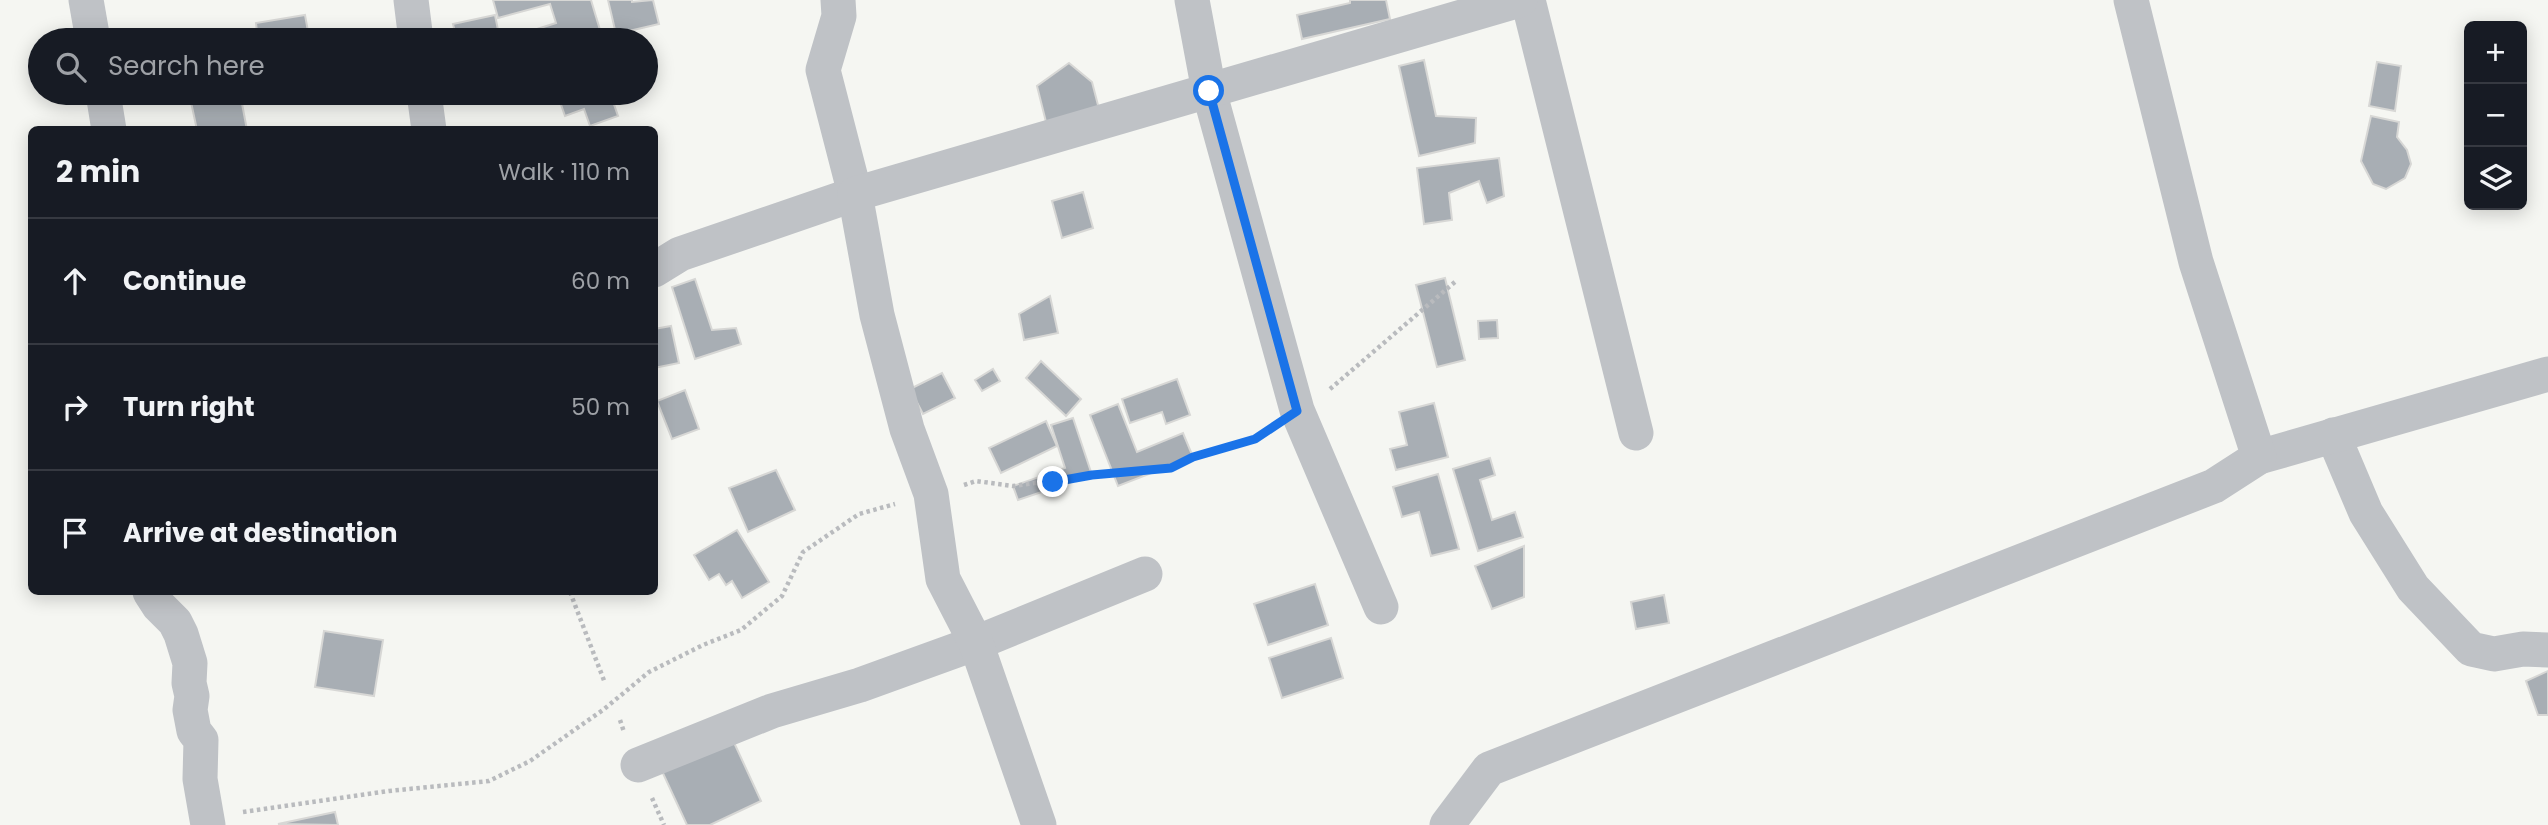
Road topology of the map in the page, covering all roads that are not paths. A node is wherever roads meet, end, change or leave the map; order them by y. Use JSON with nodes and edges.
{"nodes":[{"id":1,"x":86,"y":0,"type":"edge"},
{"id":2,"x":411,"y":0,"type":"edge"},
{"id":3,"x":838,"y":0,"type":"edge"},
{"id":4,"x":1192,"y":0,"type":"edge"},
{"id":5,"x":1520,"y":0,"type":"edge"},
{"id":6,"x":1528,"y":0,"type":"edge"},
{"id":7,"x":2131,"y":0,"type":"edge"},
{"id":8,"x":91,"y":28,"type":"edge"},
{"id":9,"x":414,"y":28,"type":"edge"},
{"id":10,"x":1209,"y":91,"type":"junction"},
{"id":11,"x":105,"y":105,"type":"edge"},
{"id":12,"x":426,"y":105,"type":"edge"},
{"id":13,"x":108,"y":126,"type":"edge"},
{"id":14,"x":428,"y":126,"type":"edge"},
{"id":15,"x":855,"y":194,"type":"junction"},
{"id":16,"x":658,"y":268,"type":"edge"},
{"id":17,"x":2548,"y":374,"type":"edge"},
{"id":18,"x":1636,"y":433,"type":"dead end"},
{"id":19,"x":2333,"y":435,"type":"junction"},
{"id":20,"x":2259,"y":457,"type":"junction"},
{"id":21,"x":1144,"y":574,"type":"dead end"},
{"id":22,"x":152,"y":595,"type":"edge"},
{"id":23,"x":1381,"y":607,"type":"dead end"},
{"id":24,"x":976,"y":643,"type":"junction"},
{"id":25,"x":2548,"y":650,"type":"edge"},
{"id":26,"x":638,"y":765,"type":"dead end"},
{"id":27,"x":208,"y":821,"type":"edge"},
{"id":28,"x":1039,"y":825,"type":"edge"},
{"id":29,"x":1447,"y":825,"type":"edge"}],
"edges":[{"from":1,"to":8,"type":"street"},
{"from":2,"to":9,"type":"street"},
{"from":3,"to":15,"type":"street"},
{"from":4,"to":10,"type":"street"},
{"from":5,"to":10,"type":"street"},
{"from":6,"to":18,"type":"street"},
{"from":7,"to":20,"type":"street"},
{"from":10,"to":15,"type":"street"},
{"from":10,"to":23,"type":"street"},
{"from":11,"to":13,"type":"street"},
{"from":12,"to":14,"type":"street"},
{"from":15,"to":16,"type":"street"},
{"from":15,"to":24,"type":"street"},
{"from":17,"to":19,"type":"street"},
{"from":19,"to":20,"type":"street"},
{"from":19,"to":25,"type":"street"},
{"from":20,"to":29,"type":"street"},
{"from":21,"to":24,"type":"street"},
{"from":22,"to":27,"type":"street"},
{"from":24,"to":26,"type":"street"},
{"from":24,"to":28,"type":"street"}]}
